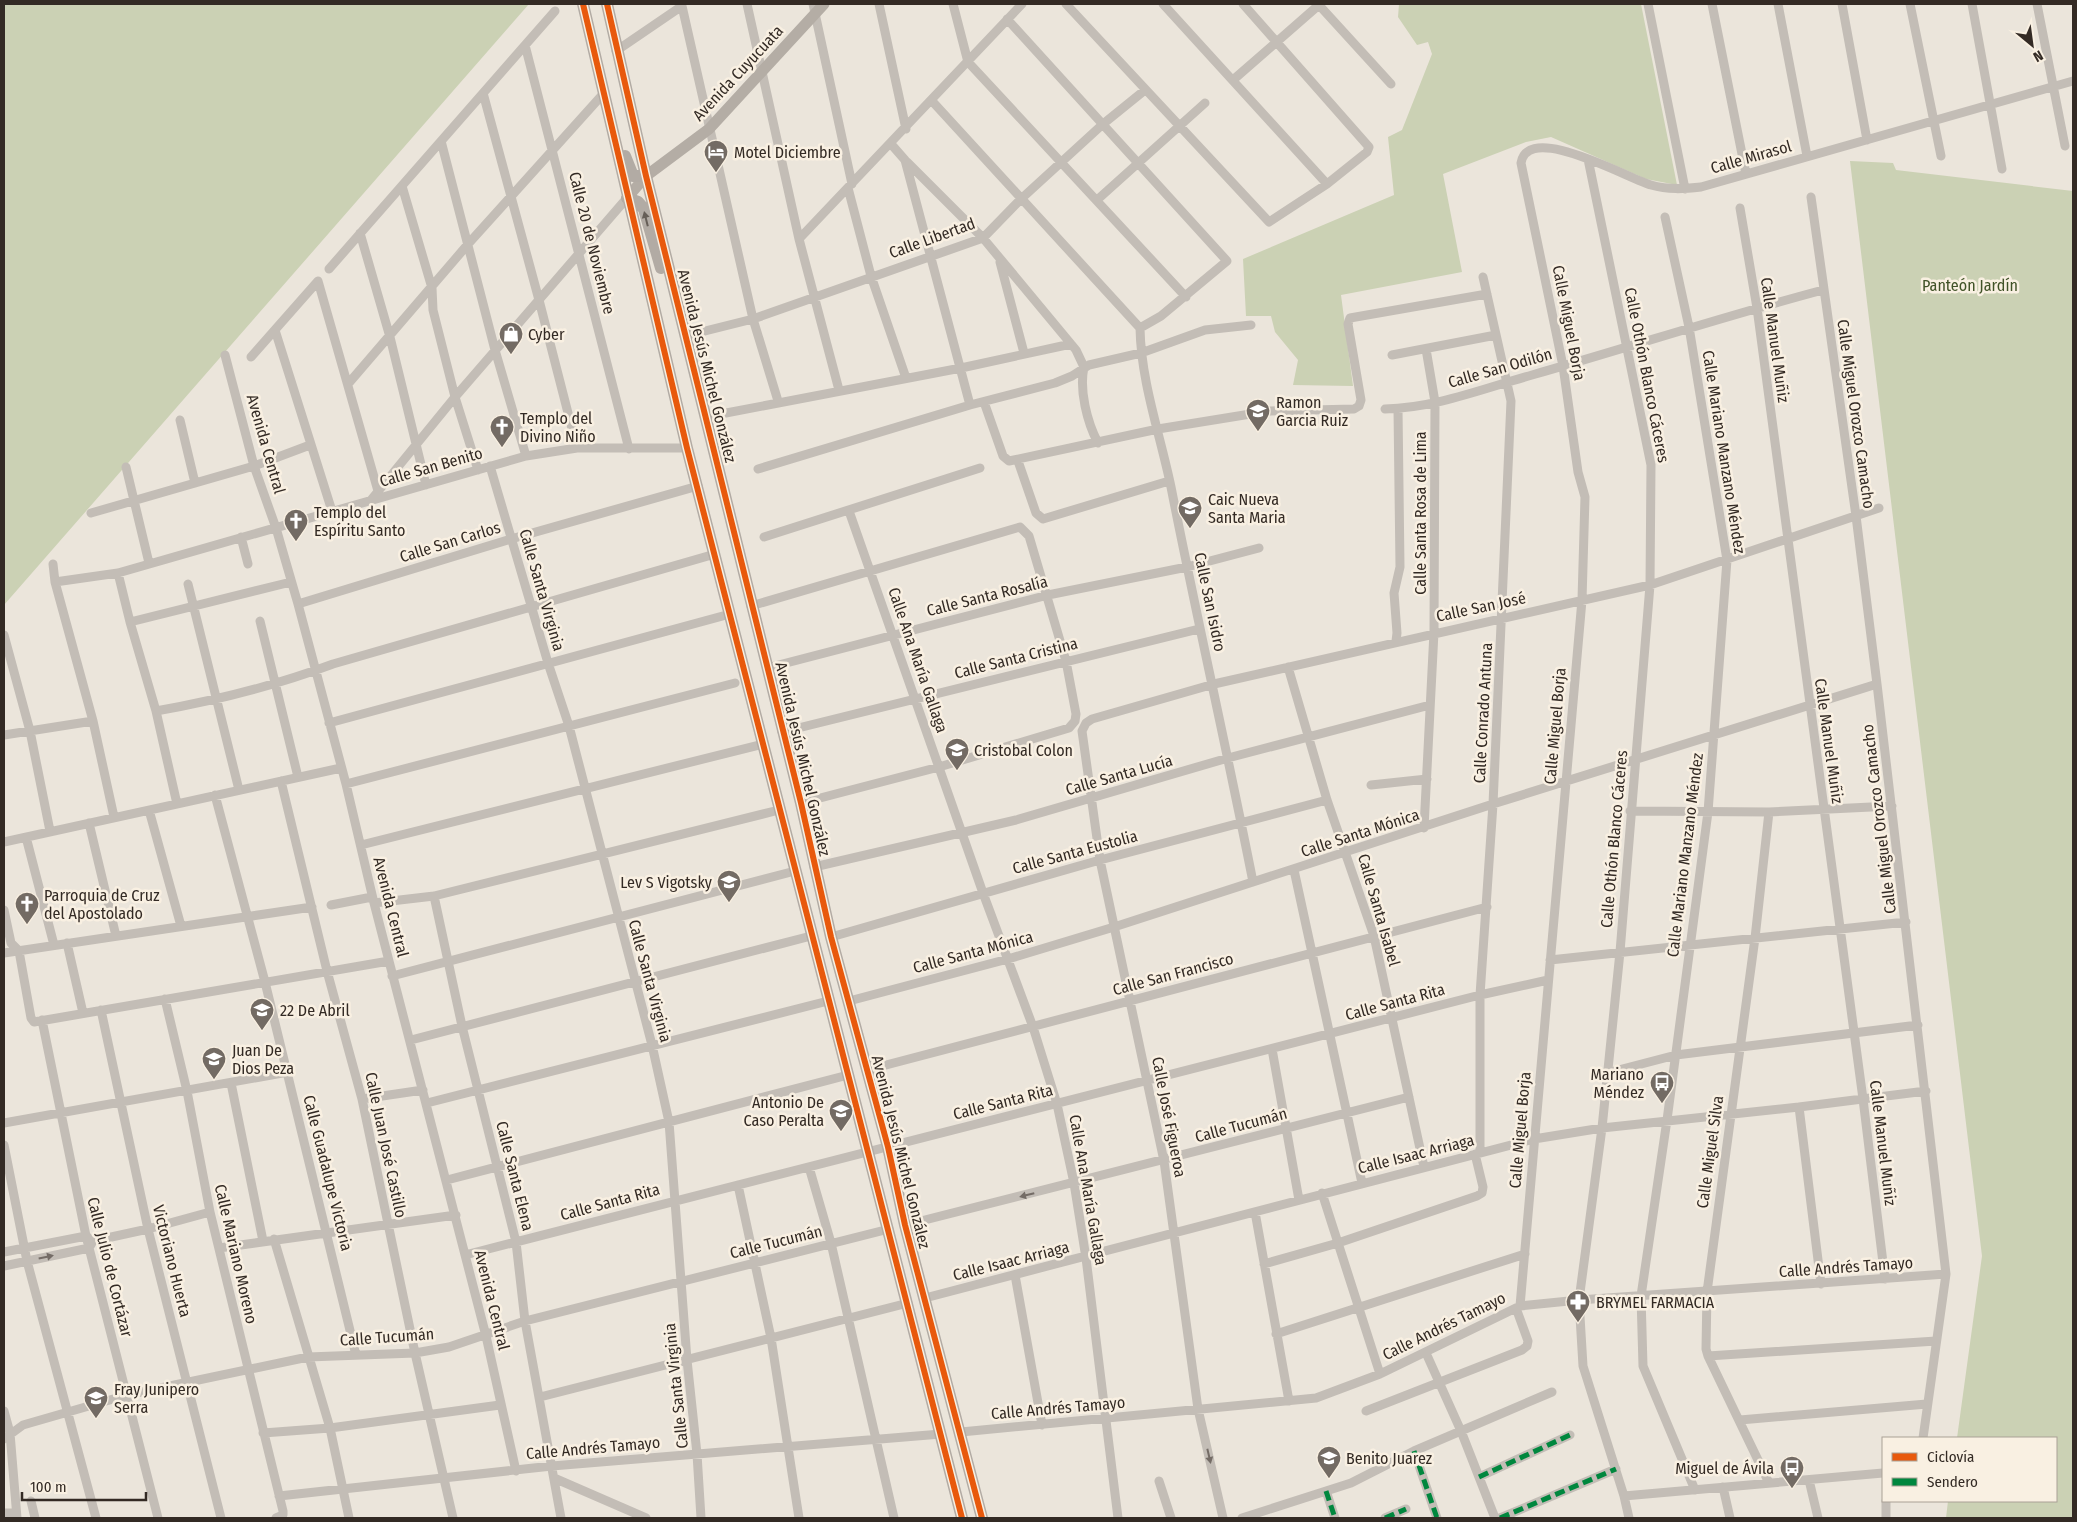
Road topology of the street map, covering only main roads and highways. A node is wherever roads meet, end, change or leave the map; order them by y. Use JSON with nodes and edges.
{"nodes":[{"id":1,"x":583,"y":4,"type":"edge"},
{"id":2,"x":607,"y":4,"type":"edge"},
{"id":3,"x":608,"y":113,"type":"junction"},
{"id":4,"x":646,"y":176,"type":"junction"},
{"id":5,"x":627,"y":198,"type":"junction"},
{"id":6,"x":676,"y":296,"type":"junction"},
{"id":7,"x":962,"y":1518,"type":"edge"},
{"id":8,"x":982,"y":1518,"type":"edge"}],
"edges":[{"from":1,"to":3,"type":"main road","name":"Avenida Jesús Michel González"},
{"from":2,"to":4,"type":"main road","name":"Avenida Jesús Michel González"},
{"from":3,"to":4,"type":"main road"},
{"from":3,"to":5,"type":"main road","name":"Avenida Jesús Michel González"},
{"from":4,"to":6,"type":"main road","name":"Avenida Jesús Michel González"},
{"from":6,"to":5,"type":"main road","one_way":true},
{"from":5,"to":7,"type":"main road","name":"Avenida Jesús Michel González"},
{"from":6,"to":8,"type":"main road","name":"Avenida Jesús Michel González"}]}
